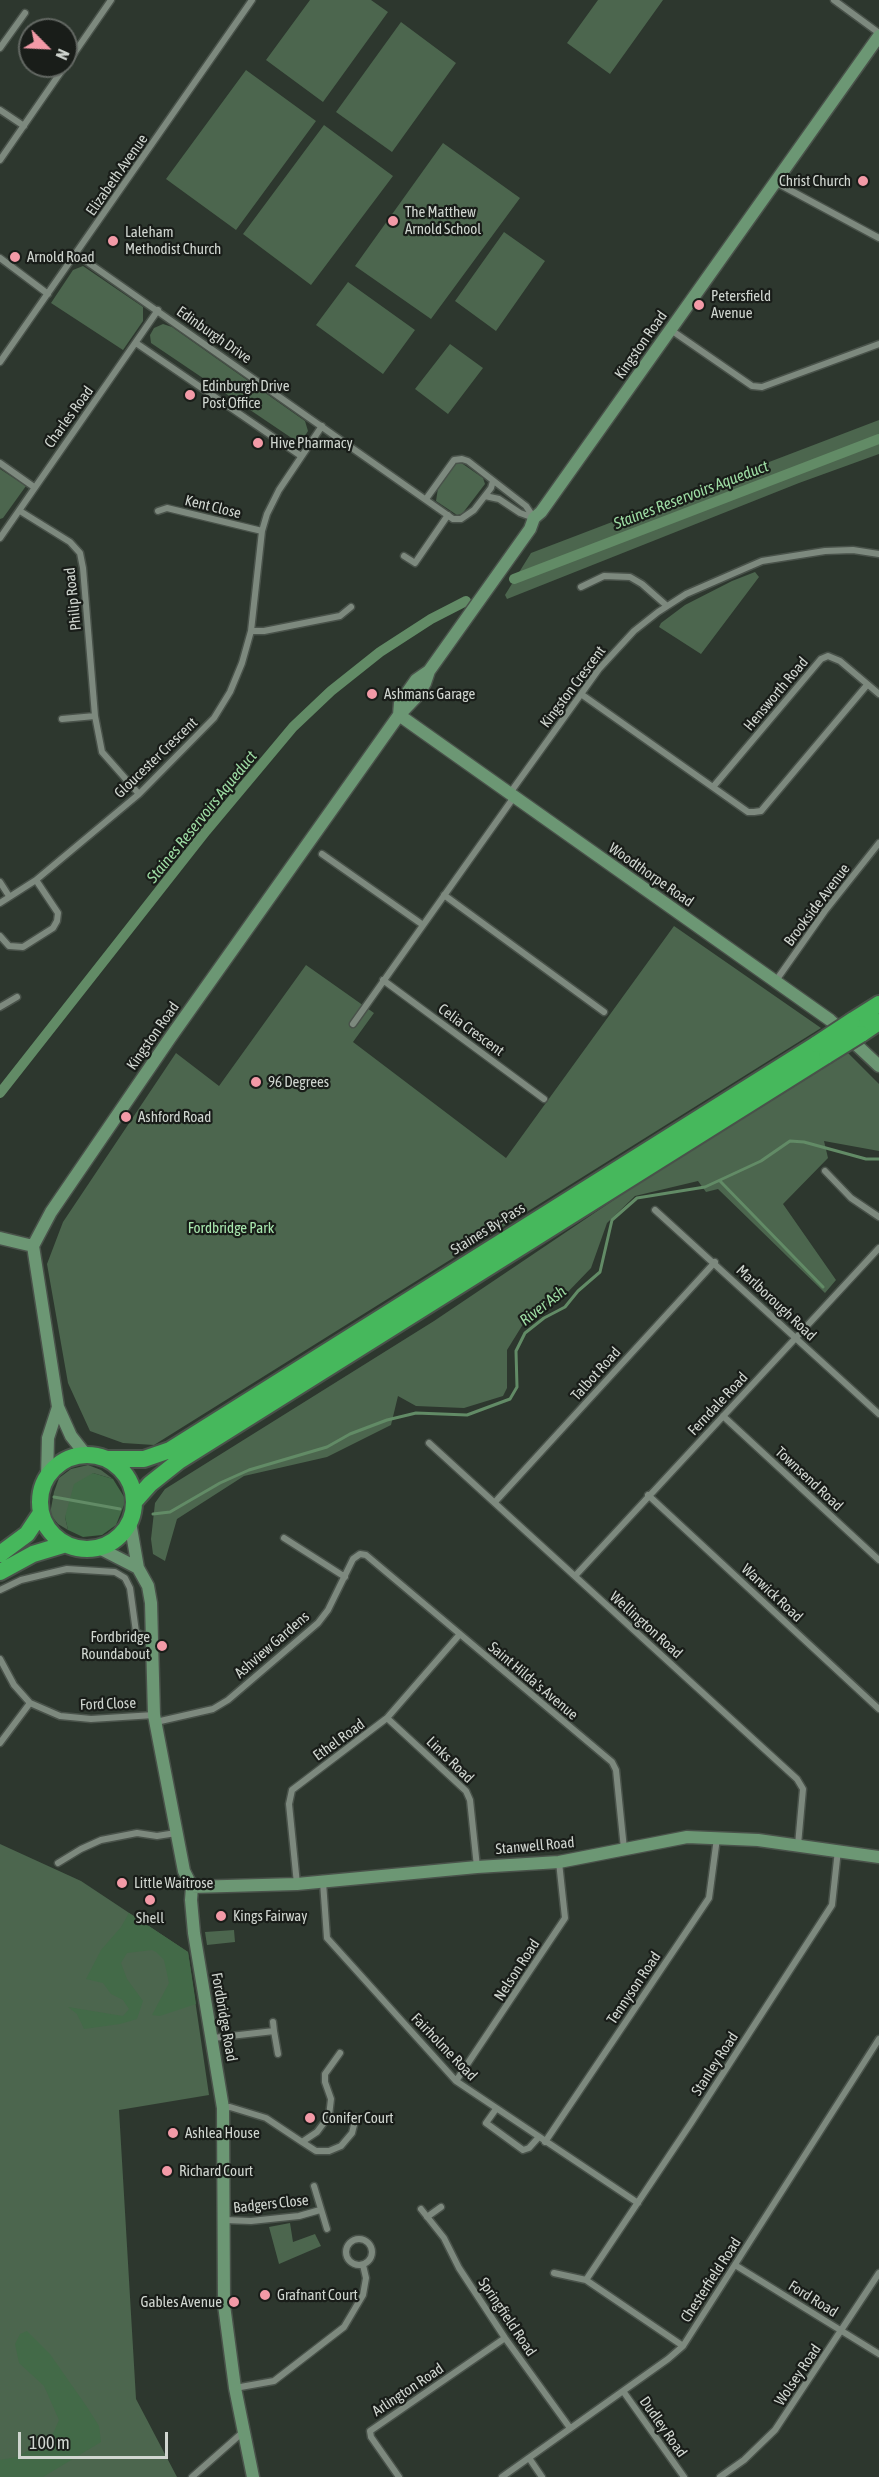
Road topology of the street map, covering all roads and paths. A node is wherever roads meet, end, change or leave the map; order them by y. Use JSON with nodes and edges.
{"nodes":[{"id":1,"x":111,"y":0,"type":"edge"},
{"id":2,"x":252,"y":0,"type":"edge"},
{"id":3,"x":834,"y":0,"type":"edge"},
{"id":4,"x":25,"y":13,"type":"dead end"},
{"id":5,"x":879,"y":35,"type":"edge"},
{"id":6,"x":0,"y":48,"type":"edge"},
{"id":7,"x":78,"y":48,"type":"edge"},
{"id":8,"x":57,"y":78,"type":"edge"},
{"id":9,"x":0,"y":110,"type":"edge"},
{"id":10,"x":24,"y":126,"type":"junction"},
{"id":11,"x":0,"y":160,"type":"edge"},
{"id":12,"x":775,"y":182,"type":"junction"},
{"id":13,"x":879,"y":238,"type":"edge"},
{"id":14,"x":76,"y":254,"type":"junction"},
{"id":15,"x":0,"y":258,"type":"edge"},
{"id":16,"x":48,"y":294,"type":"junction"},
{"id":17,"x":158,"y":310,"type":"junction"},
{"id":18,"x":671,"y":330,"type":"junction"},
{"id":19,"x":136,"y":343,"type":"junction"},
{"id":20,"x":879,"y":344,"type":"edge"},
{"id":21,"x":0,"y":362,"type":"edge"},
{"id":22,"x":322,"y":426,"type":"junction"},
{"id":23,"x":301,"y":456,"type":"junction"},
{"id":24,"x":0,"y":463,"type":"edge"},
{"id":25,"x":493,"y":481,"type":"junction"},
{"id":26,"x":34,"y":487,"type":"junction"},
{"id":27,"x":485,"y":496,"type":"junction"},
{"id":28,"x":426,"y":499,"type":"junction"},
{"id":29,"x":20,"y":510,"type":"junction"},
{"id":30,"x":158,"y":511,"type":"dead end"},
{"id":31,"x":448,"y":515,"type":"junction"},
{"id":32,"x":534,"y":518,"type":"junction"},
{"id":33,"x":3,"y":528,"type":"edge"},
{"id":34,"x":262,"y":531,"type":"junction"},
{"id":35,"x":0,"y":538,"type":"edge"},
{"id":36,"x":879,"y":554,"type":"edge"},
{"id":37,"x":404,"y":556,"type":"dead end"},
{"id":38,"x":581,"y":587,"type":"dead end"},
{"id":39,"x":667,"y":606,"type":"junction"},
{"id":40,"x":351,"y":607,"type":"dead end"},
{"id":41,"x":251,"y":631,"type":"junction"},
{"id":42,"x":867,"y":685,"type":"junction"},
{"id":43,"x":581,"y":694,"type":"junction"},
{"id":44,"x":879,"y":694,"type":"edge"},
{"id":45,"x":95,"y":716,"type":"junction"},
{"id":46,"x":399,"y":716,"type":"junction"},
{"id":47,"x":62,"y":719,"type":"dead end"},
{"id":48,"x":713,"y":787,"type":"junction"},
{"id":49,"x":139,"y":794,"type":"junction"},
{"id":50,"x":512,"y":795,"type":"junction"},
{"id":51,"x":879,"y":843,"type":"edge"},
{"id":52,"x":322,"y":854,"type":"dead end"},
{"id":53,"x":36,"y":880,"type":"junction"},
{"id":54,"x":0,"y":882,"type":"edge"},
{"id":55,"x":444,"y":895,"type":"junction"},
{"id":56,"x":9,"y":896,"type":"junction"},
{"id":57,"x":0,"y":903,"type":"edge"},
{"id":58,"x":423,"y":925,"type":"junction"},
{"id":59,"x":0,"y":936,"type":"edge"},
{"id":60,"x":383,"y":980,"type":"junction"},
{"id":61,"x":775,"y":982,"type":"junction"},
{"id":62,"x":17,"y":997,"type":"dead end"},
{"id":63,"x":879,"y":1004,"type":"edge"},
{"id":64,"x":0,"y":1007,"type":"edge"},
{"id":65,"x":604,"y":1012,"type":"dead end"},
{"id":66,"x":879,"y":1022,"type":"edge"},
{"id":67,"x":353,"y":1024,"type":"dead end"},
{"id":68,"x":857,"y":1027,"type":"junction"},
{"id":69,"x":822,"y":1050,"type":"junction"},
{"id":70,"x":879,"y":1066,"type":"edge"},
{"id":71,"x":544,"y":1099,"type":"dead end"},
{"id":72,"x":825,"y":1171,"type":"dead end"},
{"id":73,"x":655,"y":1210,"type":"dead end"},
{"id":74,"x":879,"y":1217,"type":"edge"},
{"id":75,"x":0,"y":1238,"type":"edge"},
{"id":76,"x":33,"y":1246,"type":"junction"},
{"id":77,"x":879,"y":1248,"type":"edge"},
{"id":78,"x":714,"y":1262,"type":"junction"},
{"id":79,"x":795,"y":1338,"type":"junction"},
{"id":80,"x":58,"y":1407,"type":"junction"},
{"id":81,"x":879,"y":1414,"type":"edge"},
{"id":82,"x":723,"y":1416,"type":"junction"},
{"id":83,"x":429,"y":1443,"type":"dead end"},
{"id":84,"x":86,"y":1455,"type":"junction"},
{"id":85,"x":108,"y":1460,"type":"junction"},
{"id":86,"x":47,"y":1478,"type":"junction"},
{"id":87,"x":648,"y":1495,"type":"junction"},
{"id":88,"x":134,"y":1502,"type":"junction"},
{"id":89,"x":495,"y":1502,"type":"junction"},
{"id":90,"x":41,"y":1514,"type":"junction"},
{"id":91,"x":130,"y":1522,"type":"junction"},
{"id":92,"x":284,"y":1538,"type":"dead end"},
{"id":93,"x":66,"y":1544,"type":"junction"},
{"id":94,"x":99,"y":1548,"type":"junction"},
{"id":95,"x":0,"y":1554,"type":"edge"},
{"id":96,"x":373,"y":1560,"type":"joint"},
{"id":97,"x":879,"y":1560,"type":"edge"},
{"id":98,"x":138,"y":1568,"type":"junction"},
{"id":99,"x":0,"y":1572,"type":"edge"},
{"id":100,"x":575,"y":1576,"type":"junction"},
{"id":101,"x":345,"y":1577,"type":"junction"},
{"id":102,"x":0,"y":1590,"type":"edge"},
{"id":103,"x":152,"y":1635,"type":"junction"},
{"id":104,"x":460,"y":1635,"type":"junction"},
{"id":105,"x":0,"y":1659,"type":"edge"},
{"id":106,"x":30,"y":1703,"type":"junction"},
{"id":107,"x":879,"y":1709,"type":"edge"},
{"id":108,"x":155,"y":1718,"type":"junction"},
{"id":109,"x":387,"y":1718,"type":"junction"},
{"id":110,"x":0,"y":1743,"type":"edge"},
{"id":111,"x":177,"y":1833,"type":"junction"},
{"id":112,"x":717,"y":1837,"type":"junction"},
{"id":113,"x":798,"y":1845,"type":"junction"},
{"id":114,"x":624,"y":1849,"type":"junction"},
{"id":115,"x":838,"y":1850,"type":"junction"},
{"id":116,"x":879,"y":1857,"type":"edge"},
{"id":117,"x":559,"y":1862,"type":"junction"},
{"id":118,"x":58,"y":1863,"type":"dead end"},
{"id":119,"x":477,"y":1867,"type":"junction"},
{"id":120,"x":323,"y":1882,"type":"junction"},
{"id":121,"x":297,"y":1884,"type":"junction"},
{"id":122,"x":192,"y":1887,"type":"junction"},
{"id":123,"x":273,"y":2022,"type":"dead end"},
{"id":124,"x":274,"y":2031,"type":"junction"},
{"id":125,"x":213,"y":2038,"type":"junction"},
{"id":126,"x":879,"y":2039,"type":"edge"},
{"id":127,"x":340,"y":2052,"type":"dead end"},
{"id":128,"x":278,"y":2054,"type":"dead end"},
{"id":129,"x":456,"y":2081,"type":"junction"},
{"id":130,"x":223,"y":2108,"type":"junction"},
{"id":131,"x":495,"y":2109,"type":"junction"},
{"id":132,"x":356,"y":2117,"type":"dead end"},
{"id":133,"x":542,"y":2140,"type":"junction"},
{"id":134,"x":302,"y":2142,"type":"junction"},
{"id":135,"x":314,"y":2186,"type":"dead end"},
{"id":136,"x":638,"y":2204,"type":"junction"},
{"id":137,"x":441,"y":2207,"type":"dead end"},
{"id":138,"x":421,"y":2209,"type":"dead end"},
{"id":139,"x":320,"y":2210,"type":"junction"},
{"id":140,"x":427,"y":2217,"type":"junction"},
{"id":141,"x":224,"y":2220,"type":"junction"},
{"id":142,"x":327,"y":2229,"type":"dead end"},
{"id":143,"x":363,"y":2265,"type":"junction"},
{"id":144,"x":735,"y":2265,"type":"junction"},
{"id":145,"x":879,"y":2272,"type":"edge"},
{"id":146,"x":554,"y":2273,"type":"dead end"},
{"id":147,"x":586,"y":2280,"type":"junction"},
{"id":148,"x":842,"y":2331,"type":"junction"},
{"id":149,"x":505,"y":2338,"type":"junction"},
{"id":150,"x":683,"y":2346,"type":"junction"},
{"id":151,"x":879,"y":2354,"type":"edge"},
{"id":152,"x":235,"y":2388,"type":"junction"},
{"id":153,"x":623,"y":2391,"type":"junction"},
{"id":154,"x":570,"y":2428,"type":"junction"},
{"id":155,"x":243,"y":2432,"type":"junction"},
{"id":156,"x":529,"y":2458,"type":"junction"},
{"id":157,"x":192,"y":2477,"type":"edge"},
{"id":158,"x":254,"y":2477,"type":"edge"},
{"id":159,"x":399,"y":2477,"type":"edge"},
{"id":160,"x":502,"y":2477,"type":"edge"},
{"id":161,"x":542,"y":2477,"type":"edge"},
{"id":162,"x":684,"y":2477,"type":"edge"},
{"id":163,"x":720,"y":2477,"type":"edge"}],
"edges":[{"from":1,"to":7,"type":"street"},
{"from":2,"to":14,"type":"street","name":"Elizabeth Avenue"},
{"from":3,"to":5,"type":"street"},
{"from":4,"to":6,"type":"street"},
{"from":5,"to":12,"type":"street","name":"Kingston Road"},
{"from":8,"to":10,"type":"street"},
{"from":9,"to":10,"type":"street"},
{"from":10,"to":11,"type":"street"},
{"from":12,"to":13,"type":"street"},
{"from":12,"to":18,"type":"street","name":"Kingston Road"},
{"from":14,"to":16,"type":"street","name":"Elizabeth Avenue"},
{"from":14,"to":17,"type":"street","name":"Edinburgh Drive"},
{"from":15,"to":16,"type":"street"},
{"from":16,"to":21,"type":"street","name":"Elizabeth Avenue"},
{"from":17,"to":19,"type":"street","name":"Charles Road"},
{"from":17,"to":22,"type":"street","name":"Edinburgh Drive"},
{"from":18,"to":20,"type":"street"},
{"from":18,"to":32,"type":"street","name":"Kingston Road"},
{"from":19,"to":23,"type":"street"},
{"from":19,"to":26,"type":"street","name":"Charles Road"},
{"from":22,"to":23,"type":"street","name":"Gloucester Crescent"},
{"from":22,"to":28,"type":"street","name":"Edinburgh Drive"},
{"from":23,"to":34,"type":"street","name":"Gloucester Crescent"},
{"from":24,"to":26,"type":"street"},
{"from":25,"to":27,"type":"street"},
{"from":25,"to":28,"type":"street"},
{"from":25,"to":32,"type":"street"},
{"from":26,"to":29,"type":"street","name":"Charles Road"},
{"from":27,"to":31,"type":"street"},
{"from":27,"to":32,"type":"street"},
{"from":28,"to":31,"type":"street","name":"Edinburgh Drive"},
{"from":29,"to":33,"type":"street","name":"Charles Road"},
{"from":29,"to":45,"type":"street","name":"Philip Road"},
{"from":30,"to":34,"type":"street","name":"Kent Close"},
{"from":31,"to":37,"type":"street"},
{"from":32,"to":46,"type":"street","name":"Kingston Road"},
{"from":33,"to":35,"type":"street","name":"Charles Road"},
{"from":34,"to":41,"type":"street","name":"Gloucester Crescent"},
{"from":36,"to":39,"type":"street","name":"Kingston Crescent"},
{"from":38,"to":39,"type":"street"},
{"from":39,"to":43,"type":"street","name":"Kingston Crescent"},
{"from":40,"to":41,"type":"street"},
{"from":41,"to":49,"type":"street","name":"Gloucester Crescent"},
{"from":42,"to":44,"type":"street","name":"Hensworth Road"},
{"from":42,"to":48,"type":"street"},
{"from":42,"to":48,"type":"street","name":"Hensworth Road"},
{"from":43,"to":48,"type":"street"},
{"from":43,"to":50,"type":"street","name":"Kingston Crescent"},
{"from":45,"to":47,"type":"street"},
{"from":45,"to":49,"type":"street","name":"Philip Road"},
{"from":46,"to":50,"type":"street","name":"Woodthorpe Road"},
{"from":46,"to":76,"type":"street","name":"Kingston Road"},
{"from":49,"to":53,"type":"street","name":"Gloucester Crescent"},
{"from":50,"to":55,"type":"street"},
{"from":50,"to":61,"type":"street","name":"Woodthorpe Road"},
{"from":51,"to":61,"type":"street","name":"Brookside Avenue"},
{"from":52,"to":58,"type":"street"},
{"from":53,"to":56,"type":"street","name":"Gloucester Crescent"},
{"from":53,"to":59,"type":"street"},
{"from":54,"to":56,"type":"street"},
{"from":55,"to":58,"type":"street"},
{"from":55,"to":65,"type":"street"},
{"from":56,"to":57,"type":"street","name":"Gloucester Crescent"},
{"from":58,"to":60,"type":"street"},
{"from":60,"to":67,"type":"street"},
{"from":60,"to":71,"type":"street","name":"Celia Crescent"},
{"from":61,"to":70,"type":"street","name":"Woodthorpe Road"},
{"from":62,"to":64,"type":"street"},
{"from":63,"to":68,"type":"highway","name":"Staines By-Pass"},
{"from":66,"to":68,"type":"highway","name":"Staines By-Pass"},
{"from":68,"to":69,"type":"highway","name":"Staines By-Pass","bridge":true},
{"from":69,"to":85,"type":"highway","name":"Staines By-Pass"},
{"from":69,"to":88,"type":"highway","name":"Staines By-Pass"},
{"from":72,"to":74,"type":"street"},
{"from":73,"to":78,"type":"street","name":"Marlborough Road"},
{"from":75,"to":76,"type":"street"},
{"from":76,"to":80,"type":"street"},
{"from":77,"to":79,"type":"street","name":"Ferndale Road"},
{"from":78,"to":79,"type":"street","name":"Marlborough Road"},
{"from":78,"to":89,"type":"street","name":"Talbot Road"},
{"from":79,"to":81,"type":"street","name":"Marlborough Road"},
{"from":79,"to":82,"type":"street","name":"Ferndale Road"},
{"from":80,"to":84,"type":"street"},
{"from":80,"to":86,"type":"street"},
{"from":82,"to":87,"type":"street","name":"Ferndale Road"},
{"from":82,"to":97,"type":"street","name":"Townsend Road"},
{"from":83,"to":89,"type":"street","name":"Wellington Road"},
{"from":84,"to":85,"type":"highway"},
{"from":84,"to":86,"type":"highway"},
{"from":85,"to":88,"type":"highway"},
{"from":86,"to":90,"type":"highway"},
{"from":87,"to":100,"type":"street","name":"Ferndale Road"},
{"from":87,"to":107,"type":"street","name":"Warwick Road"},
{"from":88,"to":91,"type":"highway"},
{"from":89,"to":100,"type":"street","name":"Wellington Road"},
{"from":90,"to":93,"type":"highway"},
{"from":90,"to":95,"type":"highway"},
{"from":91,"to":94,"type":"highway"},
{"from":91,"to":98,"type":"street","name":"Fordbridge Road"},
{"from":92,"to":101,"type":"street"},
{"from":93,"to":94,"type":"highway"},
{"from":93,"to":99,"type":"highway"},
{"from":94,"to":98,"type":"street"},
{"from":96,"to":101,"type":"street","name":"Ashview Gardens"},
{"from":96,"to":104,"type":"street","name":"Saint Hilda's Avenue"},
{"from":98,"to":103,"type":"street","name":"Fordbridge Road"},
{"from":100,"to":113,"type":"street","name":"Wellington Road"},
{"from":101,"to":108,"type":"street","name":"Ashview Gardens"},
{"from":102,"to":103,"type":"street"},
{"from":103,"to":108,"type":"street","name":"Fordbridge Road"},
{"from":104,"to":109,"type":"street","name":"Ethel Road"},
{"from":104,"to":114,"type":"street","name":"Saint Hilda's Avenue"},
{"from":105,"to":106,"type":"street","name":"Ford Close"},
{"from":106,"to":108,"type":"street","name":"Ford Close"},
{"from":106,"to":110,"type":"street"},
{"from":108,"to":111,"type":"street","name":"Fordbridge Road"},
{"from":109,"to":119,"type":"street","name":"Links Road"},
{"from":109,"to":121,"type":"street","name":"Ethel Road"},
{"from":111,"to":118,"type":"street"},
{"from":111,"to":122,"type":"street","name":"Fordbridge Road"},
{"from":112,"to":113,"type":"street","name":"Stanwell Road"},
{"from":112,"to":114,"type":"street","name":"Stanwell Road"},
{"from":112,"to":133,"type":"street","name":"Tennyson Road"},
{"from":113,"to":115,"type":"street","name":"Stanwell Road"},
{"from":114,"to":117,"type":"street","name":"Stanwell Road"},
{"from":115,"to":116,"type":"street","name":"Stanwell Road"},
{"from":115,"to":136,"type":"street","name":"Stanley Road"},
{"from":117,"to":119,"type":"street","name":"Stanwell Road"},
{"from":117,"to":129,"type":"street","name":"Nelson Road"},
{"from":119,"to":120,"type":"street","name":"Stanwell Road"},
{"from":120,"to":121,"type":"street","name":"Stanwell Road"},
{"from":120,"to":129,"type":"street","name":"Fairholme Road"},
{"from":121,"to":122,"type":"street","name":"Stanwell Road"},
{"from":122,"to":125,"type":"street","name":"Fordbridge Road"},
{"from":123,"to":124,"type":"street"},
{"from":124,"to":125,"type":"street"},
{"from":124,"to":128,"type":"street"},
{"from":125,"to":130,"type":"street","name":"Fordbridge Road"},
{"from":126,"to":144,"type":"street","name":"Chesterfield Road"},
{"from":127,"to":134,"type":"street"},
{"from":129,"to":131,"type":"street","name":"Fairholme Road"},
{"from":130,"to":134,"type":"street"},
{"from":130,"to":141,"type":"street","name":"Fordbridge Road"},
{"from":131,"to":133,"type":"street","name":"Fairholme Road"},
{"from":131,"to":133,"type":"street"},
{"from":132,"to":134,"type":"street"},
{"from":133,"to":136,"type":"street","name":"Fairholme Road"},
{"from":135,"to":139,"type":"street","name":"Badgers Close"},
{"from":136,"to":147,"type":"street","name":"Stanley Road"},
{"from":137,"to":140,"type":"street"},
{"from":138,"to":140,"type":"street","name":"Springfield Road"},
{"from":139,"to":141,"type":"street","name":"Badgers Close"},
{"from":139,"to":142,"type":"street","name":"Badgers Close"},
{"from":140,"to":149,"type":"street","name":"Springfield Road"},
{"from":141,"to":152,"type":"street","name":"Fordbridge Road"},
{"from":143,"to":143,"type":"street"},
{"from":143,"to":152,"type":"street"},
{"from":144,"to":148,"type":"street","name":"Ford Road"},
{"from":144,"to":150,"type":"street","name":"Chesterfield Road"},
{"from":145,"to":148,"type":"street","name":"Wolsey Road"},
{"from":146,"to":147,"type":"street"},
{"from":147,"to":150,"type":"street"},
{"from":148,"to":151,"type":"street","name":"Ford Road"},
{"from":148,"to":163,"type":"street","name":"Wolsey Road"},
{"from":149,"to":154,"type":"street","name":"Springfield Road"},
{"from":149,"to":159,"type":"street","name":"Arlington Road"},
{"from":150,"to":153,"type":"street","name":"Chesterfield Road"},
{"from":152,"to":155,"type":"street","name":"Fordbridge Road"},
{"from":153,"to":154,"type":"street","name":"Chesterfield Road"},
{"from":153,"to":162,"type":"street","name":"Dudley Road"},
{"from":154,"to":156,"type":"street","name":"Chesterfield Road"},
{"from":155,"to":157,"type":"street"},
{"from":155,"to":158,"type":"street","name":"Fordbridge Road"},
{"from":156,"to":160,"type":"street","name":"Chesterfield Road"},
{"from":156,"to":161,"type":"street"}]}
